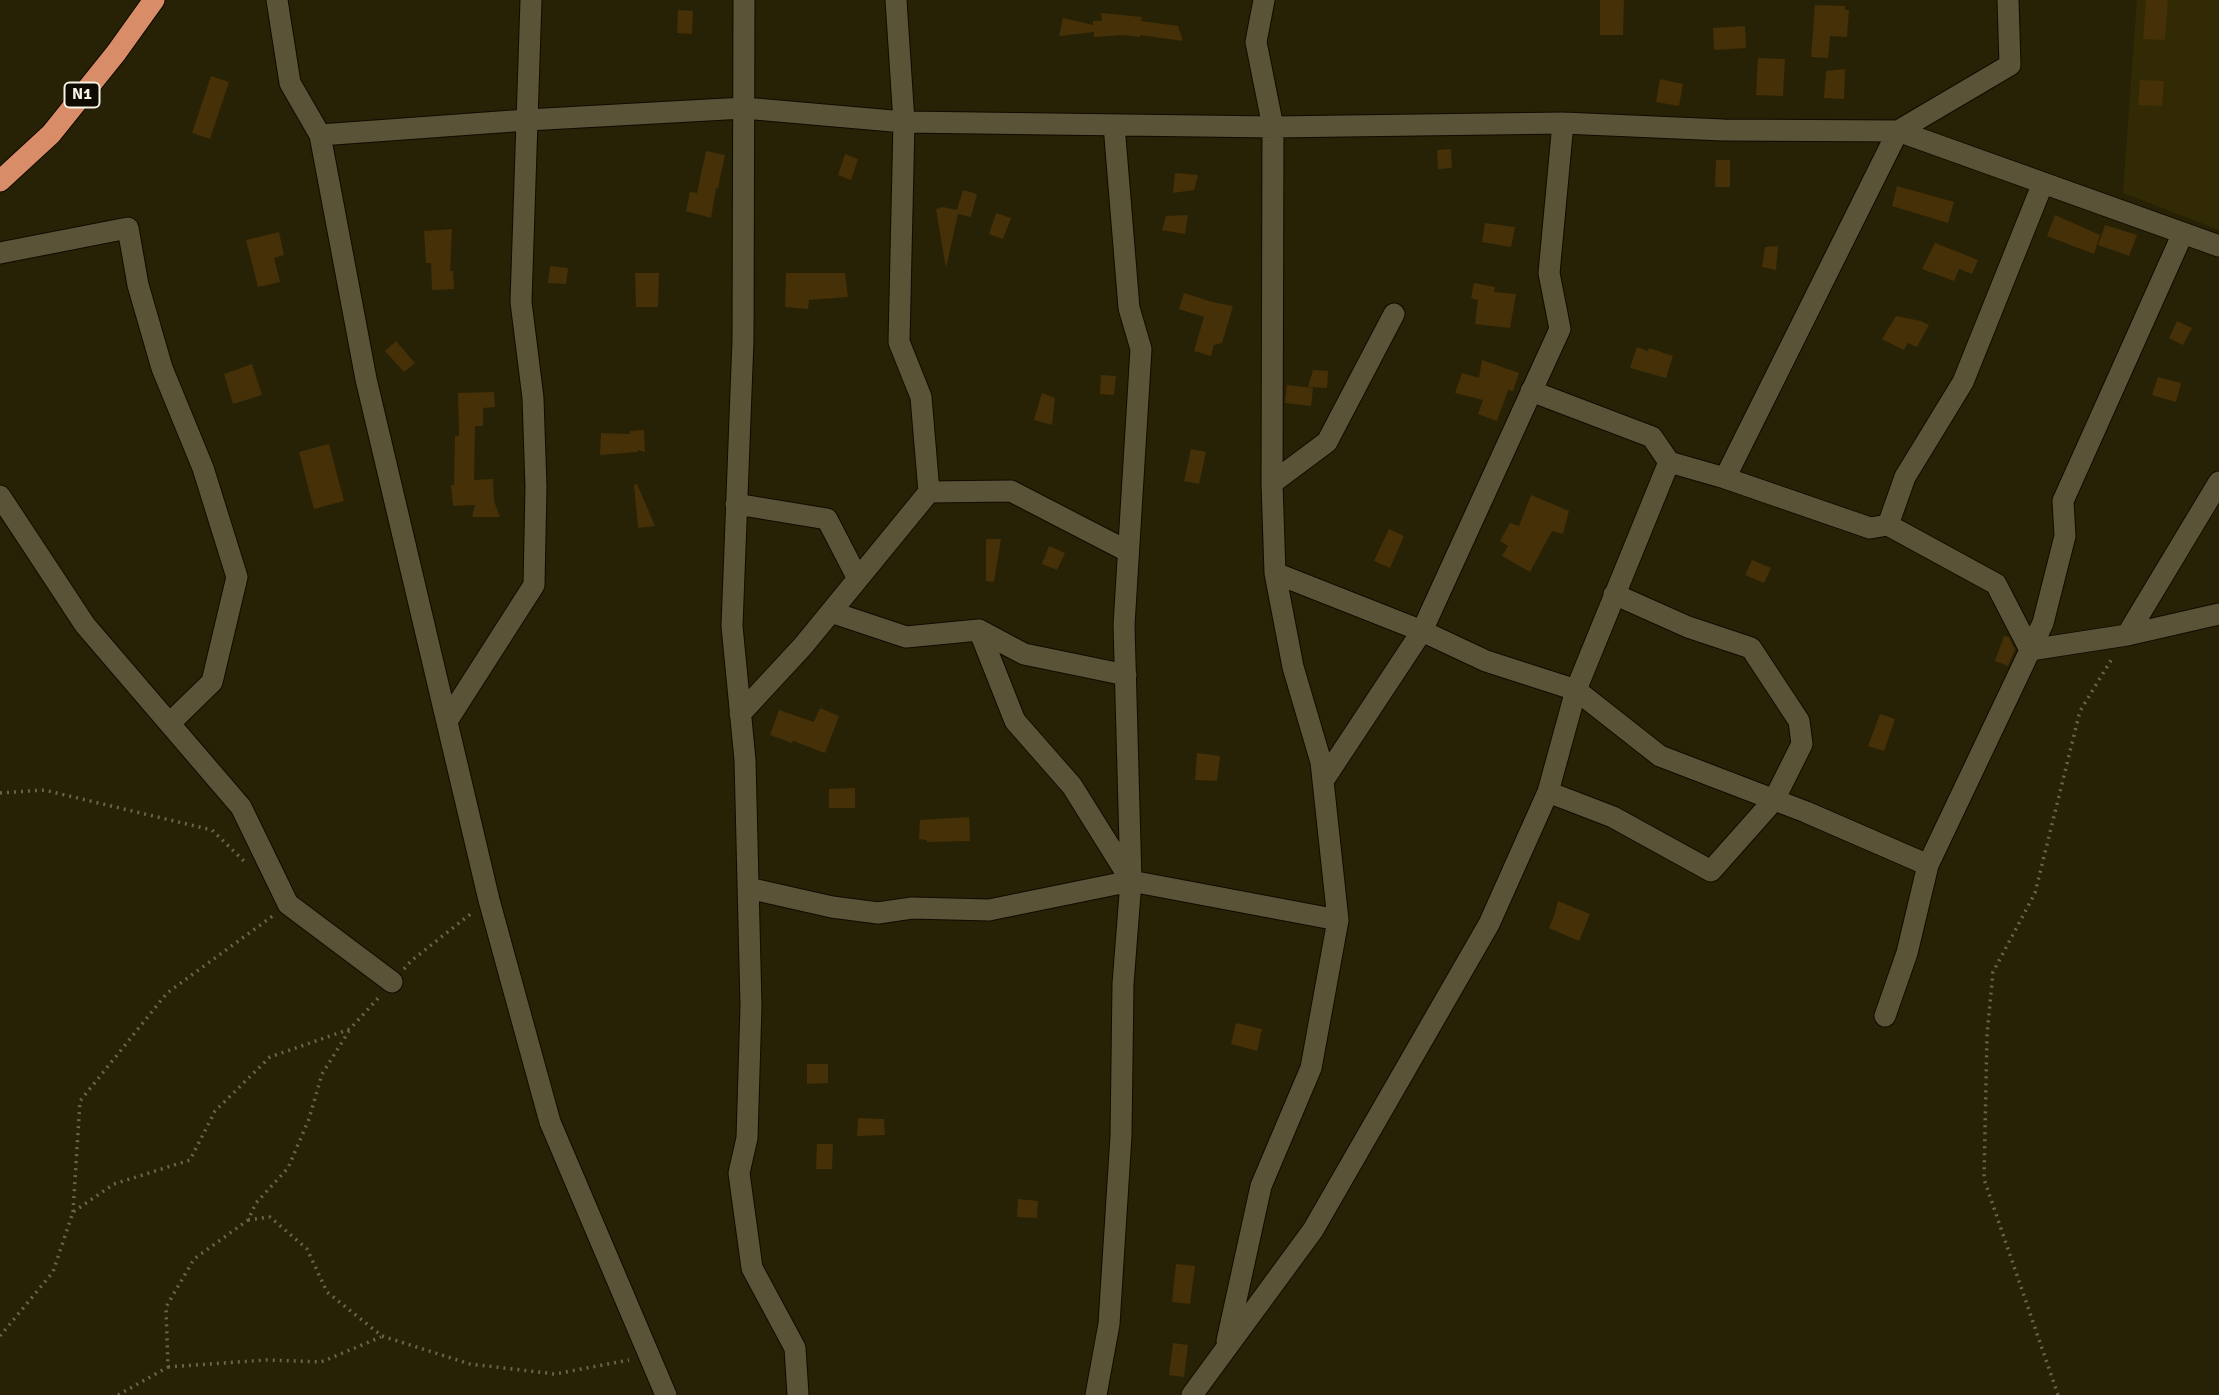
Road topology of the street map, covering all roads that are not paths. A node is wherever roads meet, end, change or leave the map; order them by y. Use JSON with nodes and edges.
{"nodes":[{"id":1,"x":154,"y":0,"type":"edge"},
{"id":2,"x":277,"y":0,"type":"edge"},
{"id":3,"x":531,"y":0,"type":"edge"},
{"id":4,"x":744,"y":0,"type":"edge"},
{"id":5,"x":896,"y":0,"type":"edge"},
{"id":6,"x":1264,"y":0,"type":"edge"},
{"id":7,"x":2008,"y":0,"type":"edge"},
{"id":8,"x":744,"y":108,"type":"junction"},
{"id":9,"x":527,"y":120,"type":"junction"},
{"id":10,"x":904,"y":122,"type":"junction"},
{"id":11,"x":1563,"y":123,"type":"junction"},
{"id":12,"x":1114,"y":125,"type":"junction"},
{"id":13,"x":1273,"y":127,"type":"junction"},
{"id":14,"x":1898,"y":131,"type":"junction"},
{"id":15,"x":320,"y":135,"type":"junction"},
{"id":16,"x":0,"y":181,"type":"edge"},
{"id":17,"x":2043,"y":183,"type":"junction"},
{"id":18,"x":2183,"y":233,"type":"junction"},
{"id":19,"x":2219,"y":246,"type":"edge"},
{"id":20,"x":0,"y":253,"type":"edge"},
{"id":21,"x":1394,"y":314,"type":"dead end"},
{"id":22,"x":1531,"y":391,"type":"junction"},
{"id":23,"x":1669,"y":462,"type":"junction"},
{"id":24,"x":1725,"y":478,"type":"junction"},
{"id":25,"x":2219,"y":482,"type":"edge"},
{"id":26,"x":1272,"y":483,"type":"junction"},
{"id":27,"x":929,"y":492,"type":"junction"},
{"id":28,"x":0,"y":496,"type":"edge"},
{"id":29,"x":737,"y":504,"type":"junction"},
{"id":30,"x":1888,"y":525,"type":"junction"},
{"id":31,"x":1127,"y":551,"type":"junction"},
{"id":32,"x":1275,"y":573,"type":"junction"},
{"id":33,"x":858,"y":579,"type":"junction"},
{"id":34,"x":1614,"y":594,"type":"junction"},
{"id":35,"x":831,"y":612,"type":"junction"},
{"id":36,"x":2219,"y":614,"type":"edge"},
{"id":37,"x":979,"y":630,"type":"junction"},
{"id":38,"x":1422,"y":631,"type":"junction"},
{"id":39,"x":2127,"y":635,"type":"junction"},
{"id":40,"x":2030,"y":650,"type":"junction"},
{"id":41,"x":1126,"y":675,"type":"junction"},
{"id":42,"x":1576,"y":690,"type":"junction"},
{"id":43,"x":740,"y":714,"type":"junction"},
{"id":44,"x":447,"y":721,"type":"junction"},
{"id":45,"x":170,"y":723,"type":"junction"},
{"id":46,"x":1323,"y":781,"type":"junction"},
{"id":47,"x":1548,"y":792,"type":"junction"},
{"id":48,"x":1774,"y":800,"type":"junction"},
{"id":49,"x":1928,"y":865,"type":"junction"},
{"id":50,"x":1131,"y":881,"type":"junction"},
{"id":51,"x":748,"y":888,"type":"junction"},
{"id":52,"x":1338,"y":920,"type":"junction"},
{"id":53,"x":392,"y":982,"type":"road end"},
{"id":54,"x":1885,"y":1016,"type":"dead end"},
{"id":55,"x":1225,"y":1350,"type":"junction"},
{"id":56,"x":666,"y":1395,"type":"edge"},
{"id":57,"x":798,"y":1395,"type":"edge"},
{"id":58,"x":1096,"y":1395,"type":"edge"},
{"id":59,"x":1192,"y":1395,"type":"edge"}],
"edges":[{"from":1,"to":16,"type":"highway","number":"N1"},
{"from":2,"to":15,"type":"street"},
{"from":3,"to":9,"type":"street"},
{"from":4,"to":8,"type":"street"},
{"from":5,"to":10,"type":"street"},
{"from":6,"to":13,"type":"street"},
{"from":7,"to":14,"type":"street"},
{"from":8,"to":9,"type":"street"},
{"from":8,"to":10,"type":"street"},
{"from":8,"to":29,"type":"street"},
{"from":9,"to":15,"type":"street"},
{"from":9,"to":44,"type":"street"},
{"from":10,"to":12,"type":"street"},
{"from":10,"to":27,"type":"street"},
{"from":11,"to":13,"type":"street"},
{"from":11,"to":14,"type":"street"},
{"from":11,"to":22,"type":"street"},
{"from":12,"to":13,"type":"street"},
{"from":12,"to":31,"type":"street"},
{"from":13,"to":26,"type":"street"},
{"from":14,"to":17,"type":"street"},
{"from":14,"to":24,"type":"street"},
{"from":15,"to":44,"type":"street"},
{"from":17,"to":18,"type":"street"},
{"from":17,"to":30,"type":"street"},
{"from":18,"to":19,"type":"street"},
{"from":18,"to":40,"type":"street"},
{"from":20,"to":45,"type":"street"},
{"from":21,"to":26,"type":"street"},
{"from":22,"to":23,"type":"street"},
{"from":22,"to":38,"type":"street"},
{"from":23,"to":24,"type":"street"},
{"from":23,"to":34,"type":"street"},
{"from":24,"to":30,"type":"street"},
{"from":25,"to":39,"type":"street"},
{"from":26,"to":32,"type":"street"},
{"from":27,"to":31,"type":"street"},
{"from":27,"to":33,"type":"street"},
{"from":28,"to":45,"type":"street"},
{"from":29,"to":33,"type":"street"},
{"from":29,"to":43,"type":"street"},
{"from":30,"to":40,"type":"street"},
{"from":31,"to":41,"type":"street"},
{"from":32,"to":38,"type":"street"},
{"from":32,"to":46,"type":"street"},
{"from":33,"to":35,"type":"street"},
{"from":34,"to":42,"type":"street"},
{"from":34,"to":48,"type":"street"},
{"from":35,"to":37,"type":"street"},
{"from":35,"to":43,"type":"street"},
{"from":36,"to":39,"type":"street"},
{"from":37,"to":41,"type":"street"},
{"from":37,"to":50,"type":"street"},
{"from":38,"to":42,"type":"street"},
{"from":38,"to":46,"type":"street"},
{"from":39,"to":40,"type":"street"},
{"from":40,"to":49,"type":"street"},
{"from":41,"to":50,"type":"street"},
{"from":42,"to":47,"type":"street"},
{"from":42,"to":48,"type":"street"},
{"from":43,"to":51,"type":"street"},
{"from":44,"to":56,"type":"street"},
{"from":45,"to":53,"type":"street"},
{"from":46,"to":52,"type":"street"},
{"from":47,"to":48,"type":"street"},
{"from":47,"to":55,"type":"street"},
{"from":48,"to":49,"type":"street"},
{"from":49,"to":54,"type":"street"},
{"from":50,"to":51,"type":"street"},
{"from":50,"to":52,"type":"street"},
{"from":50,"to":58,"type":"street"},
{"from":51,"to":57,"type":"street"},
{"from":52,"to":55,"type":"street"},
{"from":55,"to":59,"type":"street"}]}
